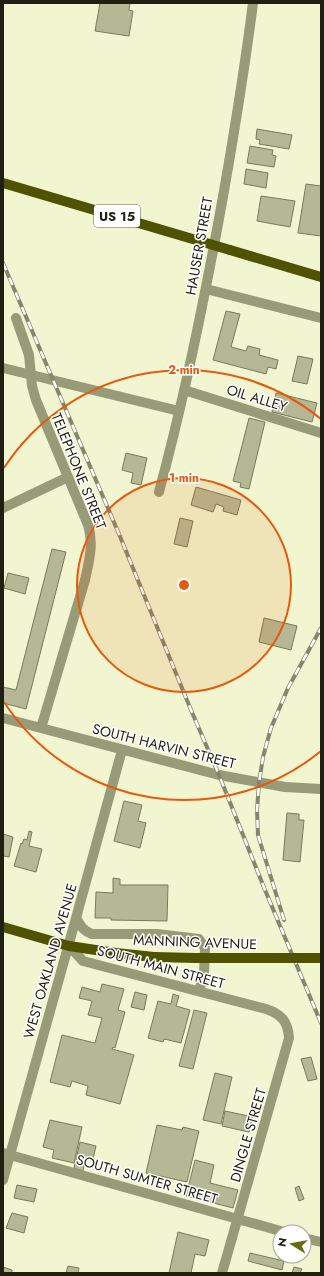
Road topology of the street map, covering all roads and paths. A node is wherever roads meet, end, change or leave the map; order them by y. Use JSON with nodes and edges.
{"nodes":[{"id":1,"x":253,"y":3,"type":"edge"},
{"id":2,"x":3,"y":182,"type":"edge"},
{"id":3,"x":321,"y":277,"type":"edge"},
{"id":4,"x":206,"y":289,"type":"junction"},
{"id":5,"x":16,"y":318,"type":"dead end"},
{"id":6,"x":321,"y":318,"type":"edge"},
{"id":7,"x":3,"y":368,"type":"edge"},
{"id":8,"x":31,"y":375,"type":"junction"},
{"id":9,"x":184,"y":390,"type":"junction"},
{"id":10,"x":179,"y":411,"type":"junction"},
{"id":11,"x":321,"y":432,"type":"edge"},
{"id":12,"x":68,"y":477,"type":"junction"},
{"id":13,"x":159,"y":492,"type":"dead end"},
{"id":14,"x":3,"y":508,"type":"edge"},
{"id":15,"x":3,"y":718,"type":"edge"},
{"id":16,"x":41,"y":728,"type":"junction"},
{"id":17,"x":122,"y":750,"type":"junction"},
{"id":18,"x":321,"y":789,"type":"edge"},
{"id":19,"x":76,"y":918,"type":"junction"},
{"id":20,"x":3,"y":927,"type":"edge"},
{"id":21,"x":69,"y":946,"type":"junction"},
{"id":22,"x":321,"y":958,"type":"edge"},
{"id":23,"x":199,"y":991,"type":"junction"},
{"id":24,"x":287,"y":1027,"type":"joint"},
{"id":25,"x":6,"y":1154,"type":"edge"},
{"id":26,"x":3,"y":1180,"type":"edge"},
{"id":27,"x":238,"y":1219,"type":"junction"},
{"id":28,"x":272,"y":1229,"type":"edge"},
{"id":29,"x":222,"y":1273,"type":"edge"}],
"edges":[{"from":1,"to":4,"type":"street","name":"HAUSER STREET"},
{"from":2,"to":3,"type":"main road","number":"US 15","bridge":true},
{"from":4,"to":6,"type":"street"},
{"from":4,"to":9,"type":"street","name":"HAUSER STREET"},
{"from":5,"to":8,"type":"street","name":"TELEPHONE STREET"},
{"from":7,"to":8,"type":"street"},
{"from":8,"to":10,"type":"street"},
{"from":8,"to":12,"type":"street","name":"TELEPHONE STREET"},
{"from":9,"to":10,"type":"street","name":"HAUSER STREET"},
{"from":9,"to":11,"type":"street","name":"OIL ALLEY"},
{"from":10,"to":13,"type":"street","name":"HAUSER STREET"},
{"from":12,"to":14,"type":"street"},
{"from":12,"to":16,"type":"street","name":"TELEPHONE STREET"},
{"from":15,"to":16,"type":"street","name":"SOUTH HARVIN STREET"},
{"from":16,"to":17,"type":"street","name":"SOUTH HARVIN STREET"},
{"from":17,"to":18,"type":"street","name":"SOUTH HARVIN STREET"},
{"from":17,"to":19,"type":"street","name":"WEST OAKLAND AVENUE"},
{"from":19,"to":21,"type":"street","name":"WEST OAKLAND AVENUE"},
{"from":19,"to":23,"type":"street"},
{"from":20,"to":21,"type":"main road"},
{"from":21,"to":22,"type":"main road","name":"MANNING AVENUE","bridge":true},
{"from":21,"to":23,"type":"street","name":"SOUTH MAIN STREET"},
{"from":21,"to":25,"type":"street","name":"WEST OAKLAND AVENUE"},
{"from":23,"to":24,"type":"street","name":"SOUTH MAIN STREET"},
{"from":24,"to":27,"type":"street","name":"DINGLE STREET"},
{"from":25,"to":26,"type":"street","name":"WEST OAKLAND AVENUE"},
{"from":25,"to":27,"type":"street","name":"SOUTH SUMTER STREET"},
{"from":27,"to":28,"type":"street","name":"SOUTH SUMTER STREET"},
{"from":27,"to":29,"type":"street","name":"DINGLE STREET"}]}
